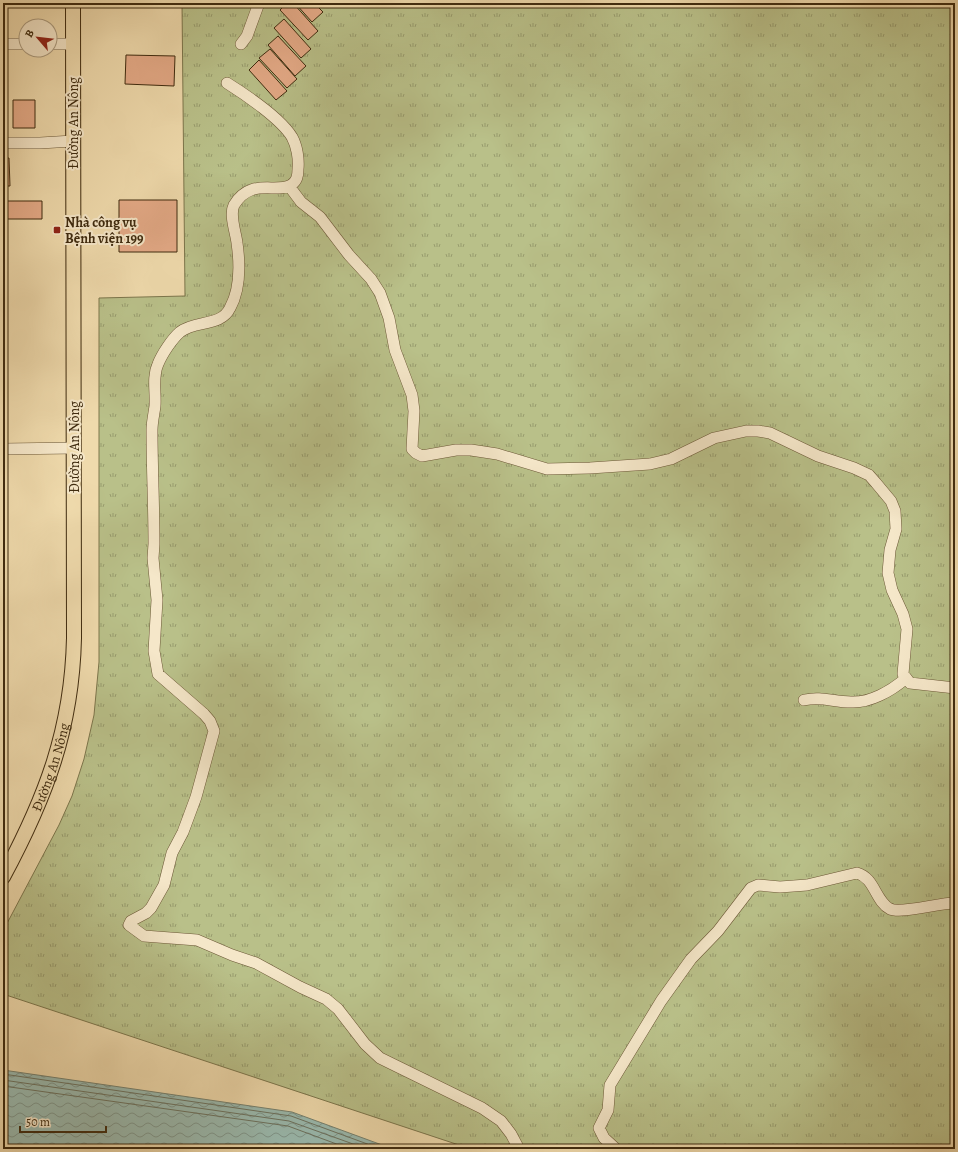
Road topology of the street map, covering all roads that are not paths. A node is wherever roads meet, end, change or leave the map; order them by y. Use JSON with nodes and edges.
{"nodes":[{"id":1,"x":73,"y":3,"type":"edge"},
{"id":2,"x":260,"y":3,"type":"edge"},
{"id":3,"x":3,"y":44,"type":"edge"},
{"id":4,"x":18,"y":44,"type":"edge"},
{"id":5,"x":58,"y":44,"type":"edge"},
{"id":6,"x":73,"y":44,"type":"junction"},
{"id":7,"x":241,"y":44,"type":"dead end"},
{"id":8,"x":227,"y":83,"type":"dead end"},
{"id":9,"x":73,"y":141,"type":"junction"},
{"id":10,"x":3,"y":143,"type":"edge"},
{"id":11,"x":289,"y":186,"type":"junction"},
{"id":12,"x":3,"y":448,"type":"edge"},
{"id":13,"x":74,"y":448,"type":"junction"},
{"id":14,"x":905,"y":679,"type":"junction"},
{"id":15,"x":955,"y":688,"type":"edge"},
{"id":16,"x":804,"y":700,"type":"dead end"},
{"id":17,"x":3,"y":877,"type":"edge"},
{"id":18,"x":955,"y":903,"type":"edge"},
{"id":19,"x":519,"y":1149,"type":"edge"},
{"id":20,"x":616,"y":1149,"type":"edge"}],
"edges":[{"from":1,"to":6,"type":"main road","name":"Đường An Nông"},
{"from":2,"to":7,"type":"street"},
{"from":3,"to":4,"type":"street"},
{"from":5,"to":6,"type":"street"},
{"from":6,"to":9,"type":"main road","name":"Đường An Nông"},
{"from":8,"to":11,"type":"street"},
{"from":9,"to":10,"type":"street"},
{"from":9,"to":13,"type":"main road","name":"Đường An Nông"},
{"from":11,"to":14,"type":"street"},
{"from":11,"to":19,"type":"street"},
{"from":12,"to":13,"type":"street"},
{"from":13,"to":17,"type":"main road","name":"Đường An Nông"},
{"from":14,"to":15,"type":"street"},
{"from":14,"to":16,"type":"street"},
{"from":18,"to":20,"type":"street"}]}
